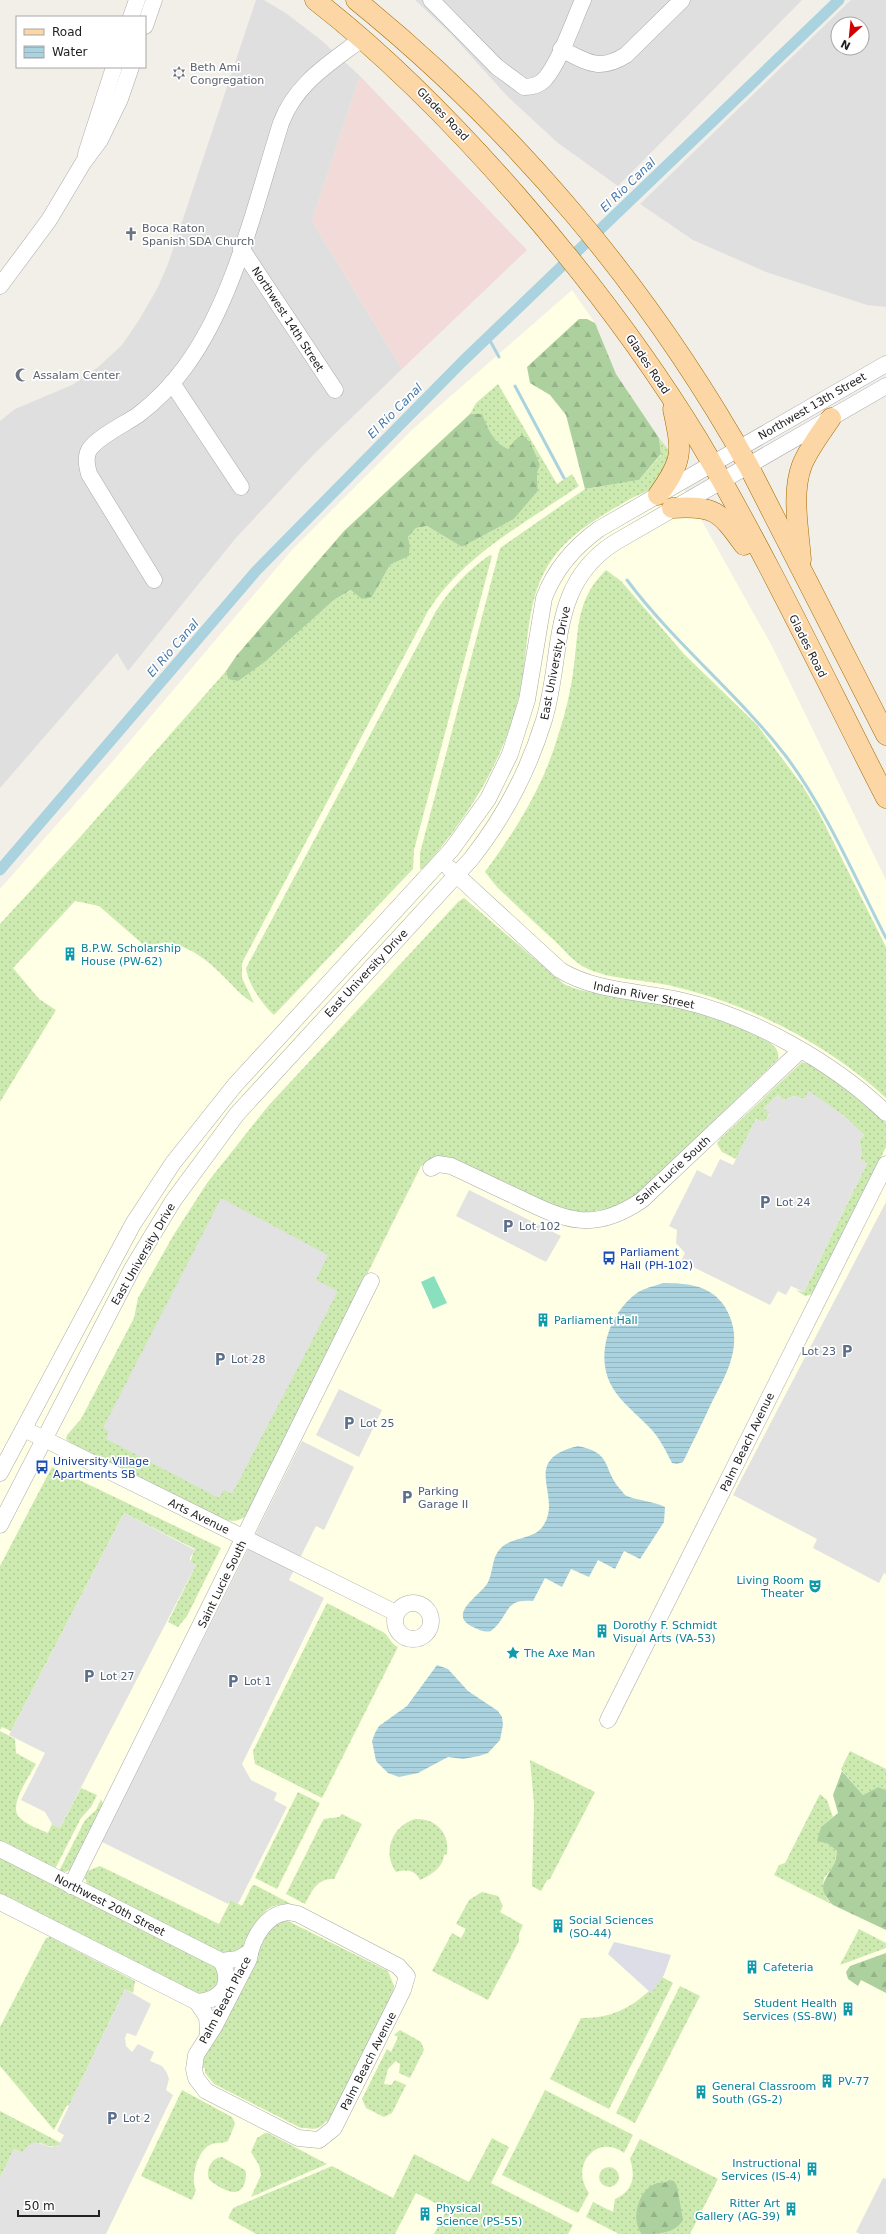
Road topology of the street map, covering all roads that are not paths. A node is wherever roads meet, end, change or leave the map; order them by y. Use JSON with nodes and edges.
{"nodes":[{"id":1,"x":137,"y":0,"type":"edge"},
{"id":2,"x":154,"y":0,"type":"edge"},
{"id":3,"x":315,"y":0,"type":"edge"},
{"id":4,"x":356,"y":0,"type":"edge"},
{"id":5,"x":431,"y":0,"type":"edge"},
{"id":6,"x":583,"y":0,"type":"edge"},
{"id":7,"x":682,"y":0,"type":"edge"},
{"id":8,"x":131,"y":16,"type":"edge"},
{"id":9,"x":146,"y":23,"type":"edge"},
{"id":10,"x":363,"y":38,"type":"junction"},
{"id":11,"x":561,"y":49,"type":"junction"},
{"id":12,"x":114,"y":68,"type":"edge"},
{"id":13,"x":131,"y":68,"type":"edge"},
{"id":14,"x":83,"y":163,"type":"junction"},
{"id":15,"x":241,"y":248,"type":"junction"},
{"id":16,"x":1,"y":282,"type":"edge"},
{"id":17,"x":886,"y":364,"type":"edge"},
{"id":18,"x":172,"y":383,"type":"junction"},
{"id":19,"x":886,"y":386,"type":"edge"},
{"id":20,"x":335,"y":390,"type":"dead end"},
{"id":21,"x":670,"y":396,"type":"junction"},
{"id":22,"x":831,"y":418,"type":"junction"},
{"id":23,"x":739,"y":449,"type":"junction"},
{"id":24,"x":711,"y":464,"type":"junction"},
{"id":25,"x":749,"y":467,"type":"junction"},
{"id":26,"x":721,"y":482,"type":"junction"},
{"id":27,"x":241,"y":487,"type":"dead end"},
{"id":28,"x":658,"y":495,"type":"junction"},
{"id":29,"x":672,"y":508,"type":"junction"},
{"id":30,"x":802,"y":570,"type":"junction"},
{"id":31,"x":154,"y":580,"type":"dead end"},
{"id":32,"x":784,"y":598,"type":"junction"},
{"id":33,"x":886,"y":735,"type":"edge"},
{"id":34,"x":878,"y":774,"type":"edge"},
{"id":35,"x":886,"y":798,"type":"edge"},
{"id":36,"x":442,"y":862,"type":"junction"},
{"id":37,"x":457,"y":875,"type":"junction"},
{"id":38,"x":801,"y":1050,"type":"junction"},
{"id":39,"x":886,"y":1113,"type":"edge"},
{"id":40,"x":886,"y":1164,"type":"edge"},
{"id":41,"x":431,"y":1168,"type":"dead end"},
{"id":42,"x":371,"y":1281,"type":"dead end"},
{"id":43,"x":24,"y":1429,"type":"junction"},
{"id":44,"x":45,"y":1439,"type":"junction"},
{"id":45,"x":0,"y":1473,"type":"edge"},
{"id":46,"x":0,"y":1525,"type":"edge"},
{"id":47,"x":244,"y":1538,"type":"junction"},
{"id":48,"x":396,"y":1613,"type":"dead end"},
{"id":49,"x":608,"y":1720,"type":"dead end"},
{"id":50,"x":0,"y":1849,"type":"edge"},
{"id":51,"x":71,"y":1886,"type":"junction"},
{"id":52,"x":0,"y":1902,"type":"edge"},
{"id":53,"x":250,"y":1952,"type":"junction"},
{"id":54,"x":221,"y":1961,"type":"junction"},
{"id":55,"x":407,"y":1976,"type":"joint"},
{"id":56,"x":197,"y":2002,"type":"junction"},
{"id":57,"x":208,"y":2033,"type":"junction"},
{"id":58,"x":319,"y":2140,"type":"joint"}],
"edges":[{"from":1,"to":8,"type":"street"},
{"from":2,"to":9,"type":"street"},
{"from":3,"to":10,"type":"main road","name":"Glades Road"},
{"from":4,"to":23,"type":"main road"},
{"from":5,"to":11,"type":"street"},
{"from":6,"to":11,"type":"street"},
{"from":7,"to":11,"type":"street"},
{"from":10,"to":15,"type":"street"},
{"from":10,"to":21,"type":"main road","name":"Glades Road"},
{"from":12,"to":14,"type":"street"},
{"from":13,"to":14,"type":"street"},
{"from":14,"to":16,"type":"street"},
{"from":15,"to":18,"type":"street"},
{"from":15,"to":20,"type":"street","name":"Northwest 14th Street"},
{"from":17,"to":23,"type":"street","name":"Northwest 13th Street"},
{"from":18,"to":27,"type":"street"},
{"from":18,"to":31,"type":"street"},
{"from":19,"to":22,"type":"street","name":"Northwest 13th Street"},
{"from":21,"to":24,"type":"main road","name":"Glades Road"},
{"from":21,"to":28,"type":"main road"},
{"from":22,"to":25,"type":"street","name":"Northwest 13th Street"},
{"from":22,"to":30,"type":"main road"},
{"from":23,"to":24,"type":"street","name":"East University Drive"},
{"from":23,"to":25,"type":"main road"},
{"from":24,"to":26,"type":"main road","name":"Glades Road"},
{"from":24,"to":28,"type":"street","name":"East University Drive"},
{"from":25,"to":26,"type":"street","name":"East University Drive"},
{"from":25,"to":30,"type":"main road"},
{"from":26,"to":29,"type":"street","name":"East University Drive"},
{"from":26,"to":32,"type":"main road","name":"Glades Road"},
{"from":28,"to":36,"type":"street","name":"East University Drive"},
{"from":29,"to":32,"type":"main road"},
{"from":29,"to":37,"type":"street","name":"East University Drive"},
{"from":30,"to":33,"type":"main road"},
{"from":32,"to":34,"type":"main road","name":"Glades Road"},
{"from":34,"to":35,"type":"main road","name":"Glades Road"},
{"from":36,"to":37,"type":"street","name":"Indian River Street"},
{"from":36,"to":43,"type":"street","name":"East University Drive"},
{"from":37,"to":38,"type":"street","name":"Indian River Street"},
{"from":37,"to":44,"type":"street","name":"East University Drive"},
{"from":38,"to":39,"type":"street","name":"Indian River Street"},
{"from":38,"to":41,"type":"street","name":"Saint Lucie South"},
{"from":40,"to":49,"type":"street","name":"Palm Beach Avenue"},
{"from":42,"to":47,"type":"street","name":"Saint Lucie South"},
{"from":43,"to":44,"type":"street","name":"Arts Avenue"},
{"from":43,"to":45,"type":"street","name":"East University Drive"},
{"from":44,"to":46,"type":"street","name":"East University Drive"},
{"from":44,"to":47,"type":"street","name":"Arts Avenue"},
{"from":47,"to":48,"type":"street","name":"Arts Avenue"},
{"from":47,"to":51,"type":"street","name":"Saint Lucie South"},
{"from":50,"to":51,"type":"street","name":"Northwest 20th Street"},
{"from":51,"to":54,"type":"street","name":"Northwest 20th Street"},
{"from":52,"to":56,"type":"street"},
{"from":53,"to":54,"type":"street"},
{"from":53,"to":55,"type":"street","name":"Palm Beach Place"},
{"from":53,"to":57,"type":"street","name":"Palm Beach Place"},
{"from":54,"to":56,"type":"street"},
{"from":55,"to":58,"type":"street","name":"Palm Beach Avenue"},
{"from":56,"to":57,"type":"street"},
{"from":57,"to":58,"type":"street","name":"Palm Beach Place"}]}
